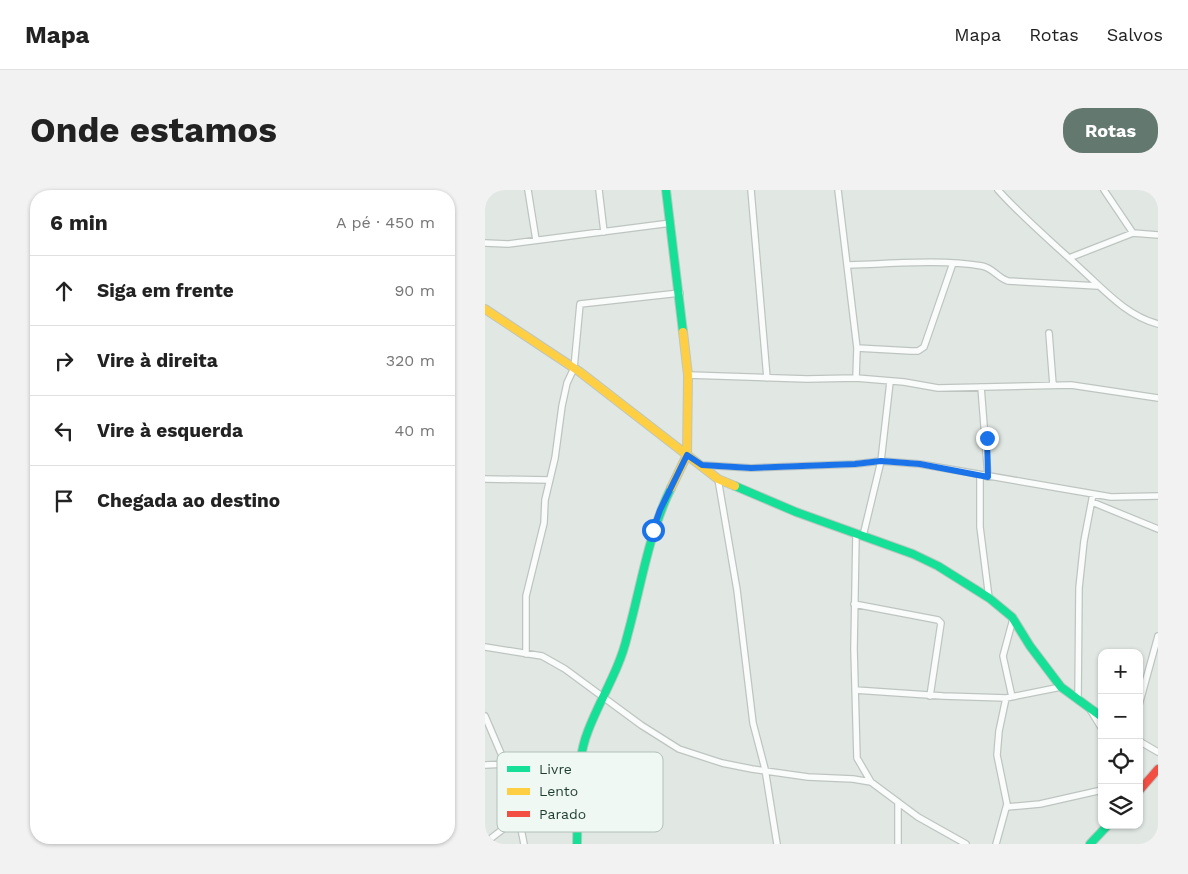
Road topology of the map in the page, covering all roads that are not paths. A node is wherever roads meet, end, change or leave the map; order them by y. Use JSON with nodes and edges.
{"nodes":[{"id":1,"x":528,"y":190,"type":"edge"},
{"id":2,"x":599,"y":190,"type":"edge"},
{"id":3,"x":666,"y":190,"type":"edge"},
{"id":4,"x":751,"y":190,"type":"edge"},
{"id":5,"x":838,"y":190,"type":"edge"},
{"id":6,"x":998,"y":190,"type":"edge"},
{"id":7,"x":1104,"y":190,"type":"edge"},
{"id":8,"x":671,"y":223,"type":"junction"},
{"id":9,"x":604,"y":232,"type":"junction"},
{"id":10,"x":1133,"y":233,"type":"junction"},
{"id":11,"x":1158,"y":235,"type":"edge"},
{"id":12,"x":537,"y":240,"type":"junction"},
{"id":13,"x":485,"y":243,"type":"edge"},
{"id":14,"x":1069,"y":258,"type":"junction"},
{"id":15,"x":953,"y":263,"type":"junction"},
{"id":16,"x":849,"y":266,"type":"junction"},
{"id":17,"x":1098,"y":286,"type":"junction"},
{"id":18,"x":680,"y":293,"type":"junction"},
{"id":19,"x":485,"y":310,"type":"edge"},
{"id":20,"x":1158,"y":324,"type":"edge"},
{"id":21,"x":1049,"y":333,"type":"dead end"},
{"id":22,"x":857,"y":348,"type":"junction"},
{"id":23,"x":573,"y":368,"type":"junction"},
{"id":24,"x":688,"y":375,"type":"junction"},
{"id":25,"x":767,"y":378,"type":"junction"},
{"id":26,"x":856,"y":378,"type":"junction"},
{"id":27,"x":890,"y":382,"type":"junction"},
{"id":28,"x":1053,"y":385,"type":"junction"},
{"id":29,"x":981,"y":387,"type":"junction"},
{"id":30,"x":1158,"y":398,"type":"edge"},
{"id":31,"x":687,"y":455,"type":"junction"},
{"id":32,"x":881,"y":461,"type":"junction"},
{"id":33,"x":702,"y":465,"type":"junction"},
{"id":34,"x":980,"y":476,"type":"junction"},
{"id":35,"x":988,"y":477,"type":"junction"},
{"id":36,"x":485,"y":479,"type":"edge"},
{"id":37,"x":718,"y":479,"type":"junction"},
{"id":38,"x":549,"y":480,"type":"junction"},
{"id":39,"x":1093,"y":494,"type":"junction"},
{"id":40,"x":1158,"y":496,"type":"edge"},
{"id":41,"x":1092,"y":502,"type":"junction"},
{"id":42,"x":1158,"y":529,"type":"edge"},
{"id":43,"x":859,"y":535,"type":"junction"},
{"id":44,"x":989,"y":598,"type":"junction"},
{"id":45,"x":854,"y":604,"type":"junction"},
{"id":46,"x":1013,"y":619,"type":"junction"},
{"id":47,"x":1158,"y":636,"type":"edge"},
{"id":48,"x":485,"y":647,"type":"edge"},
{"id":49,"x":526,"y":654,"type":"junction"},
{"id":50,"x":1061,"y":687,"type":"junction"},
{"id":51,"x":855,"y":690,"type":"junction"},
{"id":52,"x":1142,"y":694,"type":"edge"},
{"id":53,"x":930,"y":696,"type":"junction"},
{"id":54,"x":604,"y":697,"type":"junction"},
{"id":55,"x":1009,"y":697,"type":"junction"},
{"id":56,"x":1078,"y":700,"type":"junction"},
{"id":57,"x":1091,"y":711,"type":"junction"},
{"id":58,"x":1098,"y":715,"type":"edge"},
{"id":59,"x":485,"y":716,"type":"edge"},
{"id":60,"x":1098,"y":722,"type":"edge"},
{"id":61,"x":1143,"y":743,"type":"edge"},
{"id":62,"x":502,"y":752,"type":"edge"},
{"id":63,"x":583,"y":752,"type":"edge"},
{"id":64,"x":1158,"y":752,"type":"edge"},
{"id":65,"x":765,"y":769,"type":"junction"},
{"id":66,"x":1158,"y":769,"type":"edge"},
{"id":67,"x":871,"y":782,"type":"junction"},
{"id":68,"x":1143,"y":786,"type":"edge"},
{"id":69,"x":1098,"y":791,"type":"edge"},
{"id":70,"x":898,"y":802,"type":"junction"},
{"id":71,"x":1007,"y":807,"type":"junction"},
{"id":72,"x":1104,"y":829,"type":"edge"},
{"id":73,"x":497,"y":830,"type":"edge"},
{"id":74,"x":487,"y":840,"type":"edge"},
{"id":75,"x":777,"y":844,"type":"edge"},
{"id":76,"x":898,"y":844,"type":"edge"},
{"id":77,"x":966,"y":844,"type":"edge"},
{"id":78,"x":996,"y":844,"type":"edge"},
{"id":79,"x":1090,"y":844,"type":"edge"}],
"edges":[{"from":1,"to":12,"type":"street"},
{"from":2,"to":9,"type":"street"},
{"from":3,"to":8,"type":"street"},
{"from":4,"to":25,"type":"street"},
{"from":5,"to":16,"type":"street"},
{"from":6,"to":14,"type":"street"},
{"from":7,"to":10,"type":"street"},
{"from":8,"to":9,"type":"street"},
{"from":8,"to":18,"type":"street"},
{"from":9,"to":12,"type":"street"},
{"from":10,"to":11,"type":"street"},
{"from":10,"to":14,"type":"street"},
{"from":12,"to":13,"type":"street"},
{"from":14,"to":17,"type":"street"},
{"from":15,"to":16,"type":"street"},
{"from":15,"to":17,"type":"street"},
{"from":15,"to":22,"type":"street"},
{"from":16,"to":22,"type":"street"},
{"from":17,"to":20,"type":"street"},
{"from":18,"to":23,"type":"street"},
{"from":18,"to":24,"type":"street"},
{"from":19,"to":23,"type":"street"},
{"from":21,"to":28,"type":"street"},
{"from":22,"to":26,"type":"street"},
{"from":23,"to":31,"type":"street"},
{"from":23,"to":38,"type":"street"},
{"from":24,"to":25,"type":"street"},
{"from":24,"to":31,"type":"street"},
{"from":25,"to":26,"type":"street"},
{"from":26,"to":27,"type":"street"},
{"from":27,"to":29,"type":"street"},
{"from":27,"to":32,"type":"street"},
{"from":28,"to":29,"type":"street"},
{"from":28,"to":30,"type":"street"},
{"from":29,"to":35,"type":"street"},
{"from":31,"to":33,"type":"street"},
{"from":31,"to":54,"type":"street"},
{"from":32,"to":33,"type":"street"},
{"from":32,"to":34,"type":"street"},
{"from":32,"to":43,"type":"street"},
{"from":33,"to":37,"type":"street"},
{"from":34,"to":35,"type":"street"},
{"from":34,"to":44,"type":"street"},
{"from":35,"to":39,"type":"street"},
{"from":36,"to":38,"type":"street"},
{"from":37,"to":43,"type":"street"},
{"from":37,"to":65,"type":"street"},
{"from":38,"to":49,"type":"street"},
{"from":39,"to":40,"type":"street"},
{"from":39,"to":41,"type":"street"},
{"from":41,"to":42,"type":"street"},
{"from":41,"to":56,"type":"street"},
{"from":43,"to":44,"type":"street"},
{"from":43,"to":45,"type":"street"},
{"from":44,"to":46,"type":"street"},
{"from":45,"to":51,"type":"street"},
{"from":45,"to":53,"type":"street"},
{"from":46,"to":50,"type":"street"},
{"from":46,"to":55,"type":"street"},
{"from":47,"to":52,"type":"street"},
{"from":48,"to":49,"type":"street"},
{"from":49,"to":54,"type":"street"},
{"from":50,"to":55,"type":"street"},
{"from":50,"to":56,"type":"street"},
{"from":51,"to":53,"type":"street"},
{"from":51,"to":67,"type":"street"},
{"from":53,"to":55,"type":"street"},
{"from":54,"to":63,"type":"street"},
{"from":54,"to":65,"type":"street"},
{"from":55,"to":71,"type":"street"},
{"from":56,"to":57,"type":"street"},
{"from":57,"to":58,"type":"street"},
{"from":57,"to":60,"type":"street"},
{"from":59,"to":62,"type":"street"},
{"from":61,"to":64,"type":"street"},
{"from":65,"to":67,"type":"street"},
{"from":65,"to":75,"type":"street"},
{"from":66,"to":68,"type":"street"},
{"from":67,"to":70,"type":"street"},
{"from":69,"to":71,"type":"street"},
{"from":70,"to":76,"type":"street"},
{"from":70,"to":77,"type":"street"},
{"from":71,"to":78,"type":"street"},
{"from":72,"to":79,"type":"street"},
{"from":73,"to":74,"type":"street"}]}
